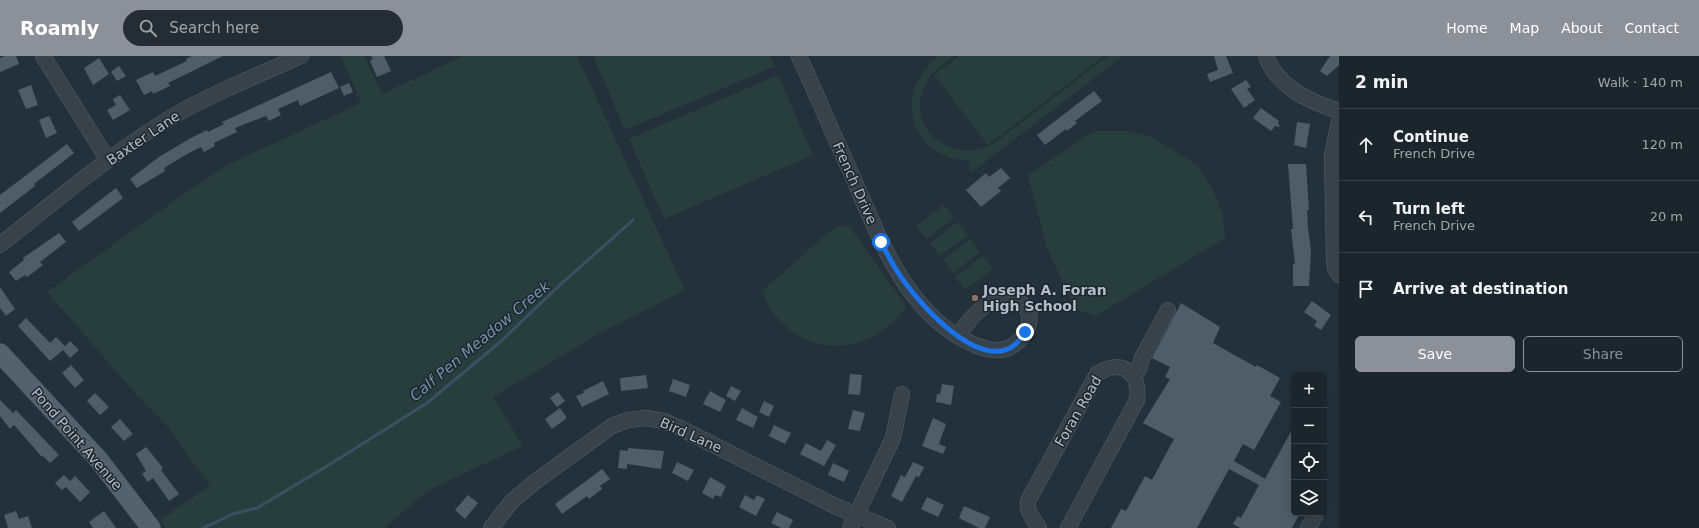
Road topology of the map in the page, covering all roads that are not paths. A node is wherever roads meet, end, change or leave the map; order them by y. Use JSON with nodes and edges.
{"nodes":[{"id":1,"x":43,"y":56,"type":"edge"},
{"id":2,"x":301,"y":56,"type":"edge"},
{"id":3,"x":799,"y":56,"type":"edge"},
{"id":4,"x":1266,"y":56,"type":"edge"},
{"id":5,"x":1339,"y":111,"type":"edge"},
{"id":6,"x":1339,"y":122,"type":"edge"},
{"id":7,"x":108,"y":160,"type":"junction"},
{"id":8,"x":1336,"y":238,"type":"edge"},
{"id":9,"x":0,"y":245,"type":"edge"},
{"id":10,"x":1339,"y":275,"type":"edge"},
{"id":11,"x":1168,"y":310,"type":"dead end"},
{"id":12,"x":958,"y":336,"type":"junction"},
{"id":13,"x":0,"y":353,"type":"edge"},
{"id":14,"x":1134,"y":376,"type":"junction"},
{"id":15,"x":902,"y":394,"type":"dead end"},
{"id":16,"x":853,"y":522,"type":"edge"},
{"id":17,"x":151,"y":528,"type":"edge"},
{"id":18,"x":491,"y":528,"type":"edge"},
{"id":19,"x":888,"y":528,"type":"edge"},
{"id":20,"x":1039,"y":528,"type":"edge"},
{"id":21,"x":1068,"y":528,"type":"edge"}],
"edges":[{"from":1,"to":7,"type":"street"},
{"from":2,"to":7,"type":"street","name":"Baxter Lane"},
{"from":3,"to":12,"type":"street","name":"French Drive"},
{"from":4,"to":5,"type":"street"},
{"from":6,"to":8,"type":"street"},
{"from":7,"to":9,"type":"street","name":"Baxter Lane"},
{"from":8,"to":10,"type":"street"},
{"from":11,"to":14,"type":"street"},
{"from":12,"to":12,"type":"street","name":"French Drive"},
{"from":13,"to":17,"type":"main road","name":"Pond Point Avenue"},
{"from":14,"to":20,"type":"street","name":"Foran Road"},
{"from":14,"to":21,"type":"street"},
{"from":15,"to":16,"type":"street"},
{"from":16,"to":18,"type":"street","name":"Bird Lane"},
{"from":16,"to":19,"type":"street","name":"Bird Lane"}]}
